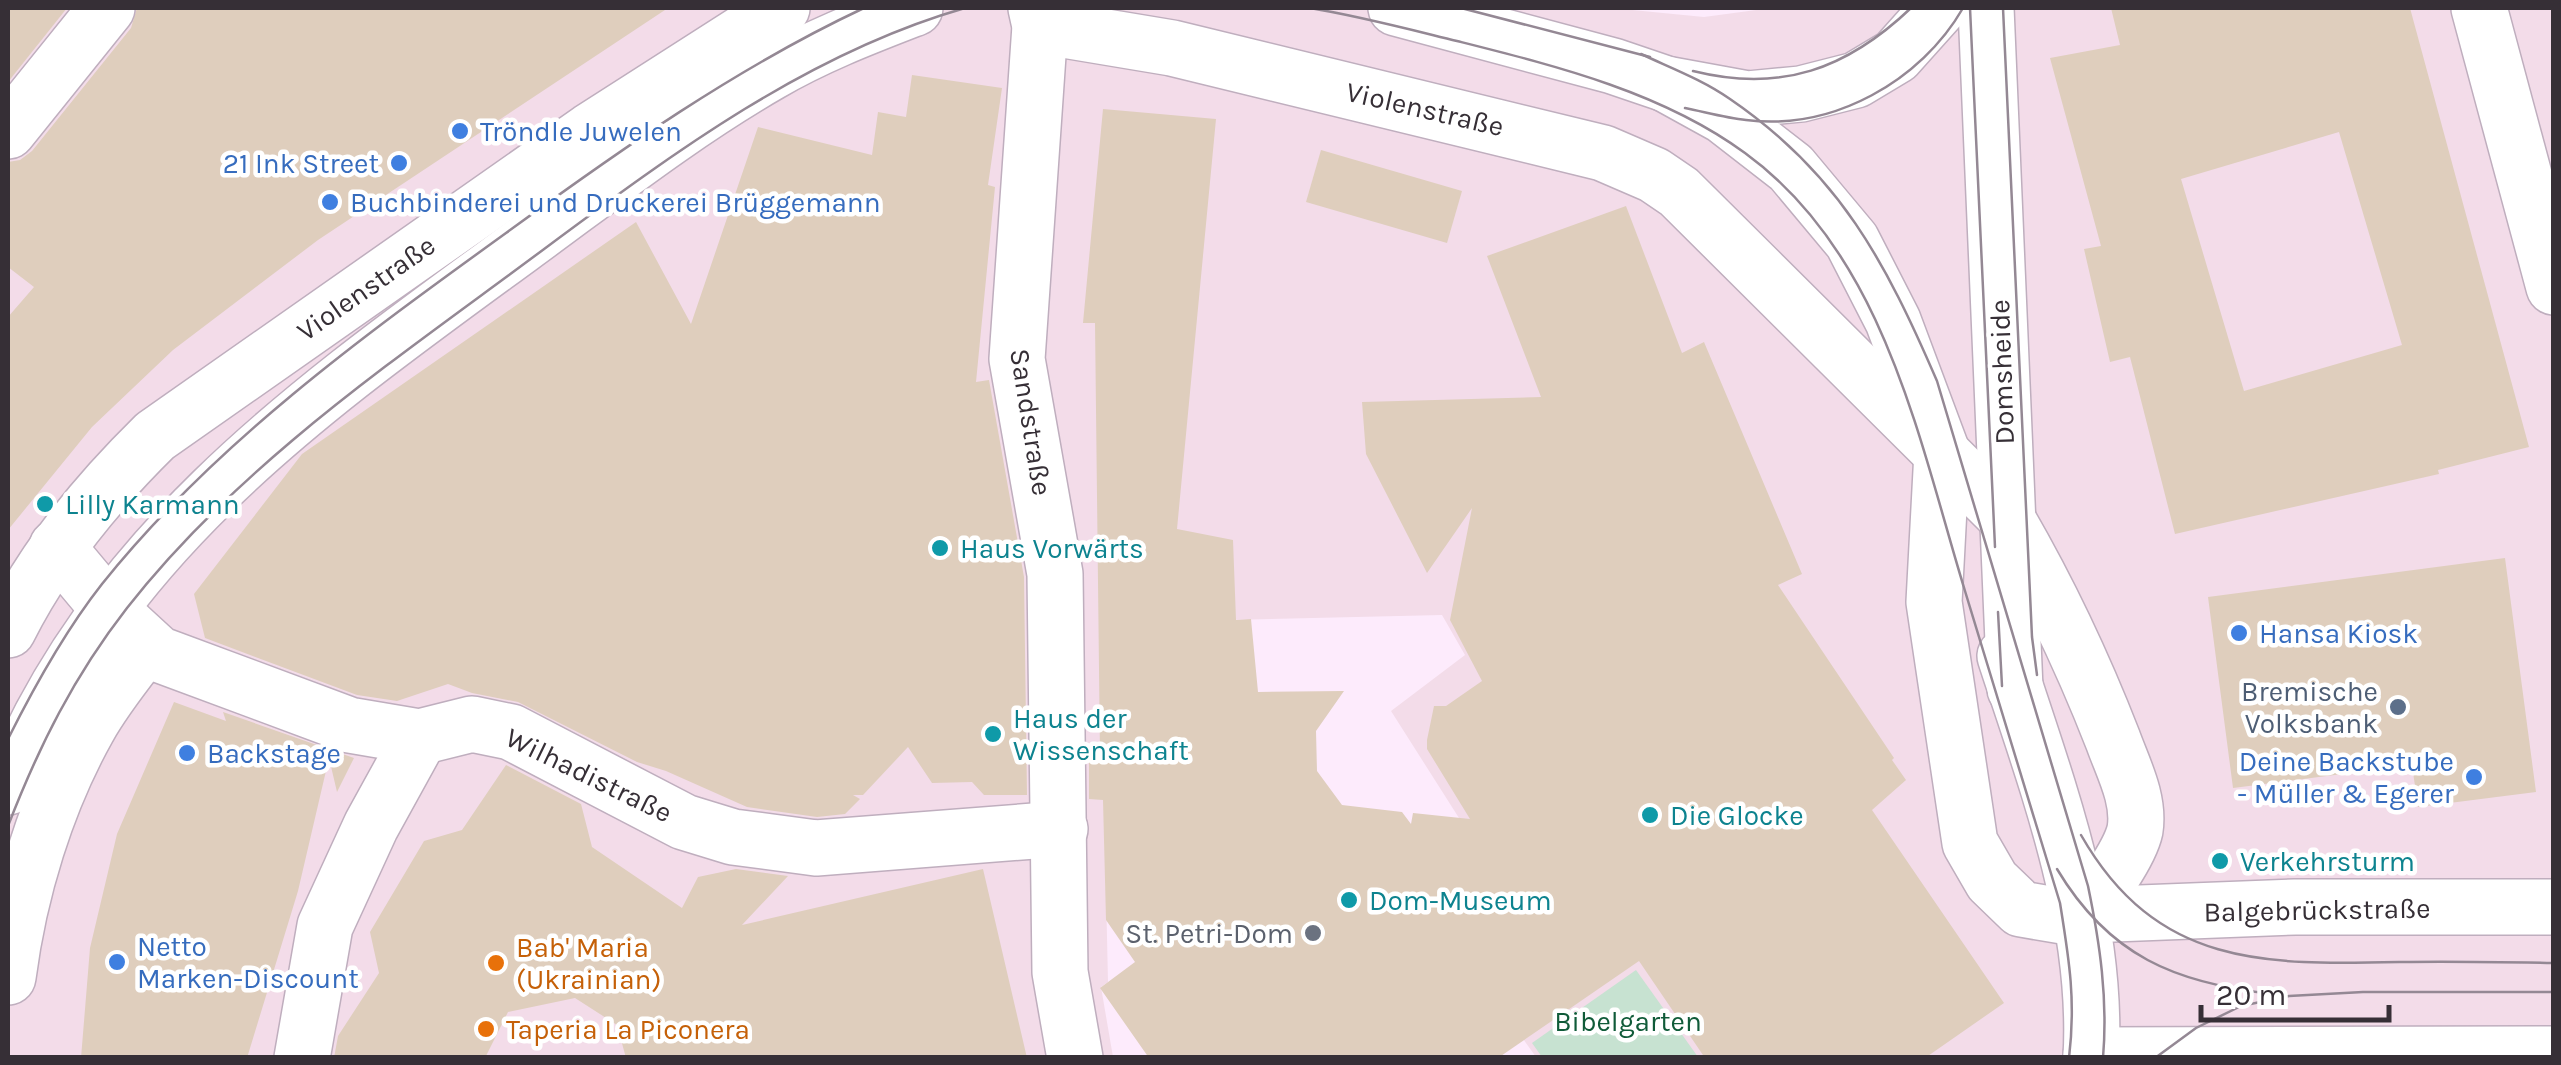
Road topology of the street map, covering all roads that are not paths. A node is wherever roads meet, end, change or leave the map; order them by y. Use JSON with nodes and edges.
{"nodes":[{"id":1,"x":107,"y":8,"type":"edge"},
{"id":2,"x":782,"y":8,"type":"edge"},
{"id":3,"x":915,"y":8,"type":"edge"},
{"id":4,"x":1396,"y":8,"type":"edge"},
{"id":5,"x":1938,"y":8,"type":"edge"},
{"id":6,"x":2478,"y":8,"type":"edge"},
{"id":7,"x":1038,"y":17,"type":"edge"},
{"id":8,"x":1987,"y":32,"type":"edge"},
{"id":9,"x":1666,"y":84,"type":"junction"},
{"id":10,"x":2533,"y":120,"type":"edge"},
{"id":11,"x":8,"y":130,"type":"edge"},
{"id":12,"x":2554,"y":287,"type":"edge"},
{"id":13,"x":1782,"y":293,"type":"joint"},
{"id":14,"x":1942,"y":452,"type":"junction"},
{"id":15,"x":2006,"y":516,"type":"junction"},
{"id":16,"x":57,"y":547,"type":"junction"},
{"id":17,"x":108,"y":608,"type":"junction"},
{"id":18,"x":8,"y":630,"type":"edge"},
{"id":19,"x":146,"y":646,"type":"junction"},
{"id":20,"x":2015,"y":688,"type":"junction"},
{"id":21,"x":420,"y":737,"type":"junction"},
{"id":22,"x":8,"y":787,"type":"edge"},
{"id":23,"x":1965,"y":806,"type":"junction"},
{"id":24,"x":1060,"y":829,"type":"junction"},
{"id":25,"x":2554,"y":907,"type":"edge"},
{"id":26,"x":2081,"y":914,"type":"junction"},
{"id":27,"x":8,"y":977,"type":"edge"},
{"id":28,"x":2554,"y":1054,"type":"edge"},
{"id":29,"x":2091,"y":1056,"type":"edge"},
{"id":30,"x":302,"y":1058,"type":"edge"},
{"id":31,"x":1075,"y":1058,"type":"edge"}],
"edges":[{"from":1,"to":11,"type":"street"},
{"from":2,"to":16,"type":"street","name":"Violenstraße"},
{"from":3,"to":17,"type":"street"},
{"from":4,"to":9,"type":"street"},
{"from":5,"to":9,"type":"street"},
{"from":6,"to":10,"type":"street"},
{"from":7,"to":13,"type":"street","name":"Violenstraße"},
{"from":7,"to":24,"type":"street","name":"Sandstraße"},
{"from":8,"to":15,"type":"street","name":"Domsheide"},
{"from":9,"to":14,"type":"street"},
{"from":10,"to":12,"type":"street"},
{"from":13,"to":14,"type":"street","name":"Domsheide"},
{"from":14,"to":15,"type":"street"},
{"from":14,"to":20,"type":"street","name":"Domsheide"},
{"from":14,"to":23,"type":"street","name":"Balgebrückstraße"},
{"from":15,"to":20,"type":"street","name":"Domsheide"},
{"from":15,"to":26,"type":"street"},
{"from":16,"to":17,"type":"street","name":"Wilhadistraße"},
{"from":16,"to":18,"type":"street","name":"Violenstraße"},
{"from":17,"to":19,"type":"street","name":"Wilhadistraße"},
{"from":17,"to":22,"type":"street"},
{"from":19,"to":21,"type":"street","name":"Wilhadistraße"},
{"from":19,"to":27,"type":"street"},
{"from":20,"to":23,"type":"street"},
{"from":20,"to":26,"type":"street","name":"Domsheide"},
{"from":21,"to":24,"type":"street","name":"Wilhadistraße"},
{"from":21,"to":30,"type":"street"},
{"from":23,"to":26,"type":"street","name":"Balgebrückstraße"},
{"from":24,"to":31,"type":"street","name":"Sandstraße"},
{"from":25,"to":26,"type":"street","name":"Balgebrückstraße"},
{"from":26,"to":29,"type":"street","name":"Domsheide"},
{"from":28,"to":29,"type":"street"}]}
